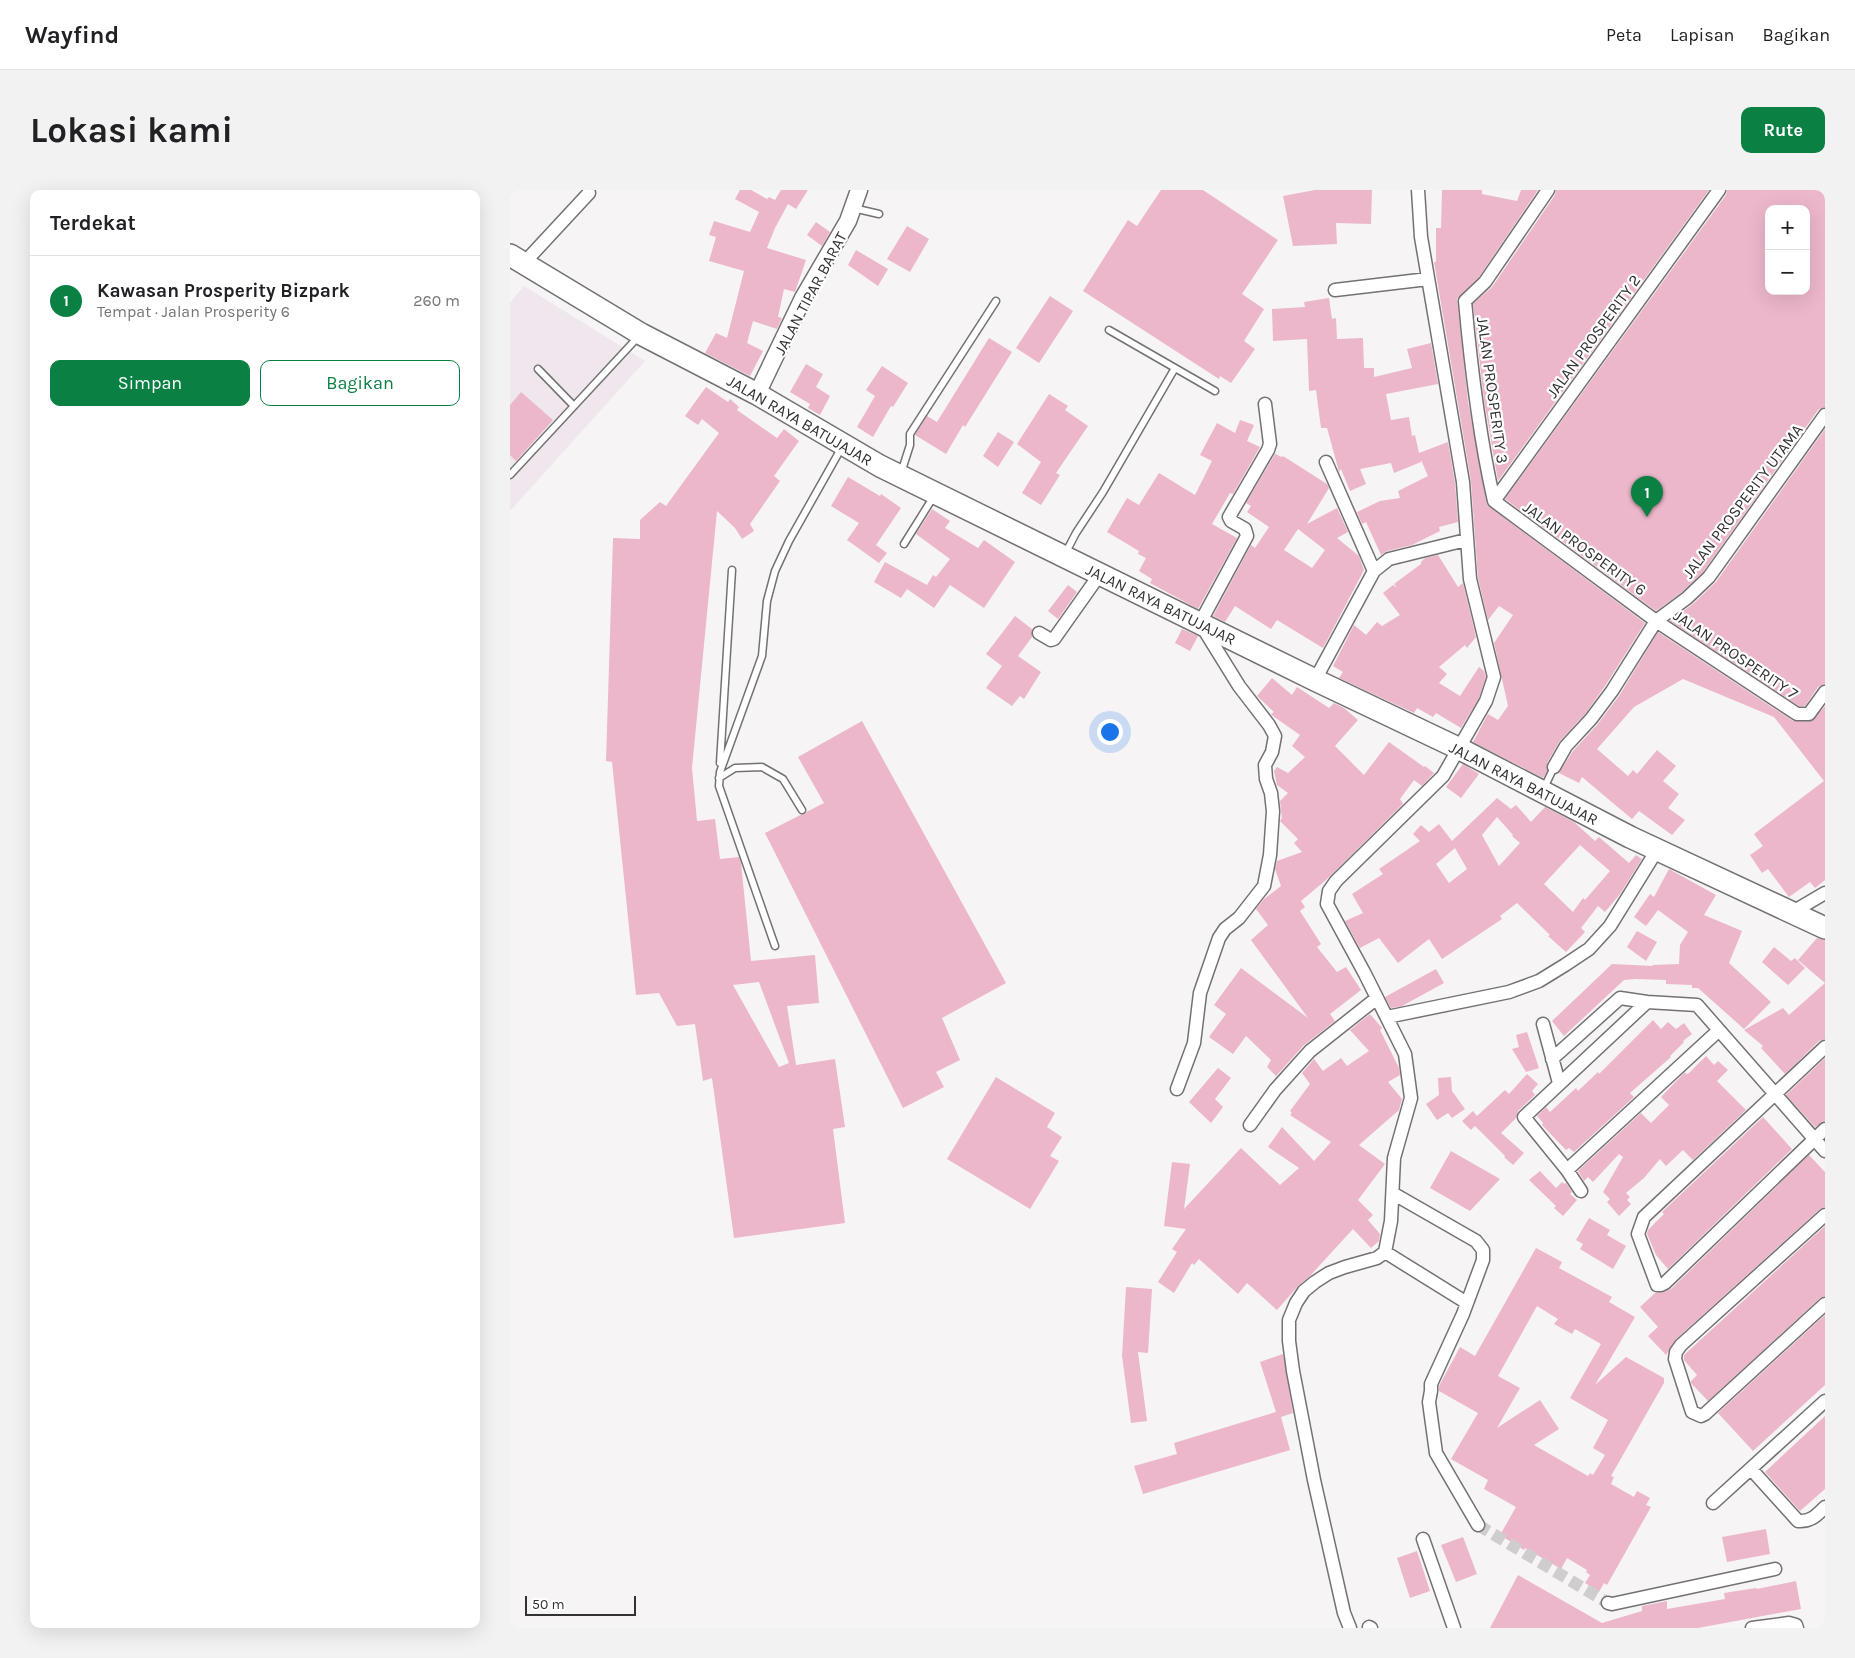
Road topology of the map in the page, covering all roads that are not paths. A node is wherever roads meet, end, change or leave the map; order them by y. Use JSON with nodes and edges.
{"nodes":[{"id":1,"x":859,"y":190,"type":"edge"},
{"id":2,"x":1418,"y":190,"type":"edge"},
{"id":3,"x":1548,"y":190,"type":"edge"},
{"id":4,"x":1719,"y":190,"type":"edge"},
{"id":5,"x":589,"y":193,"type":"dead end"},
{"id":6,"x":852,"y":208,"type":"junction"},
{"id":7,"x":879,"y":214,"type":"dead end"},
{"id":8,"x":517,"y":259,"type":"edge"},
{"id":9,"x":1428,"y":279,"type":"junction"},
{"id":10,"x":1335,"y":290,"type":"dead end"},
{"id":11,"x":996,"y":301,"type":"dead end"},
{"id":12,"x":1109,"y":330,"type":"dead end"},
{"id":13,"x":641,"y":334,"type":"junction"},
{"id":14,"x":1175,"y":368,"type":"junction"},
{"id":15,"x":538,"y":369,"type":"dead end"},
{"id":16,"x":1215,"y":391,"type":"dead end"},
{"id":17,"x":757,"y":394,"type":"junction"},
{"id":18,"x":1266,"y":404,"type":"dead end"},
{"id":19,"x":574,"y":406,"type":"junction"},
{"id":20,"x":1825,"y":415,"type":"edge"},
{"id":21,"x":844,"y":444,"type":"junction"},
{"id":22,"x":1326,"y":462,"type":"dead end"},
{"id":23,"x":510,"y":474,"type":"edge"},
{"id":24,"x":900,"y":476,"type":"junction"},
{"id":25,"x":936,"y":493,"type":"junction"},
{"id":26,"x":1494,"y":501,"type":"junction"},
{"id":27,"x":1466,"y":540,"type":"junction"},
{"id":28,"x":904,"y":544,"type":"dead end"},
{"id":29,"x":1064,"y":556,"type":"junction"},
{"id":30,"x":732,"y":570,"type":"dead end"},
{"id":31,"x":1374,"y":572,"type":"junction"},
{"id":32,"x":1100,"y":574,"type":"junction"},
{"id":33,"x":1656,"y":621,"type":"junction"},
{"id":34,"x":1200,"y":623,"type":"junction"},
{"id":35,"x":1039,"y":633,"type":"dead end"},
{"id":36,"x":1315,"y":680,"type":"junction"},
{"id":37,"x":1825,"y":692,"type":"edge"},
{"id":38,"x":1460,"y":749,"type":"junction"},
{"id":39,"x":1554,"y":767,"type":"joint"},
{"id":40,"x":720,"y":775,"type":"junction"},
{"id":41,"x":1542,"y":792,"type":"junction"},
{"id":42,"x":802,"y":810,"type":"dead end"},
{"id":43,"x":1656,"y":850,"type":"junction"},
{"id":44,"x":1825,"y":893,"type":"edge"},
{"id":45,"x":1791,"y":913,"type":"junction"},
{"id":46,"x":1825,"y":928,"type":"edge"},
{"id":47,"x":775,"y":946,"type":"dead end"},
{"id":48,"x":1377,"y":998,"type":"junction"},
{"id":49,"x":1647,"y":1002,"type":"junction"},
{"id":50,"x":1386,"y":1017,"type":"junction"},
{"id":51,"x":1542,"y":1024,"type":"dead end"},
{"id":52,"x":1718,"y":1031,"type":"junction"},
{"id":53,"x":1825,"y":1047,"type":"edge"},
{"id":54,"x":1552,"y":1059,"type":"junction"},
{"id":55,"x":1560,"y":1083,"type":"junction"},
{"id":56,"x":1178,"y":1089,"type":"dead end"},
{"id":57,"x":1774,"y":1094,"type":"junction"},
{"id":58,"x":1250,"y":1125,"type":"dead end"},
{"id":59,"x":1825,"y":1129,"type":"edge"},
{"id":60,"x":1814,"y":1140,"type":"junction"},
{"id":61,"x":1825,"y":1151,"type":"edge"},
{"id":62,"x":1567,"y":1170,"type":"junction"},
{"id":63,"x":1580,"y":1191,"type":"dead end"},
{"id":64,"x":1394,"y":1194,"type":"junction"},
{"id":65,"x":1825,"y":1214,"type":"edge"},
{"id":66,"x":1385,"y":1252,"type":"junction"},
{"id":67,"x":1467,"y":1303,"type":"junction"},
{"id":68,"x":1825,"y":1304,"type":"edge"},
{"id":69,"x":1825,"y":1401,"type":"edge"},
{"id":70,"x":1751,"y":1469,"type":"junction"},
{"id":71,"x":1713,"y":1503,"type":"dead end"},
{"id":72,"x":1825,"y":1507,"type":"edge"},
{"id":73,"x":1478,"y":1525,"type":"tunnel mouth"},
{"id":74,"x":1423,"y":1539,"type":"dead end"},
{"id":75,"x":1775,"y":1569,"type":"dead end"},
{"id":76,"x":1608,"y":1603,"type":"tunnel mouth"},
{"id":77,"x":1350,"y":1628,"type":"edge"},
{"id":78,"x":1454,"y":1628,"type":"edge"},
{"id":79,"x":1752,"y":1628,"type":"edge"},
{"id":80,"x":1797,"y":1628,"type":"edge"}],
"edges":[{"from":1,"to":6,"type":"street","name":"JALAN TIPAR BARAT"},
{"from":2,"to":9,"type":"street"},
{"from":3,"to":26,"type":"street","name":"JALAN PROSPERITY 3"},
{"from":4,"to":26,"type":"street","name":"JALAN PROSPERITY 2"},
{"from":5,"to":8,"type":"street"},
{"from":6,"to":7,"type":"lane"},
{"from":6,"to":17,"type":"street","name":"JALAN TIPAR BARAT"},
{"from":8,"to":13,"type":"highway","name":"JALAN RAYA BATUJAJAR"},
{"from":9,"to":10,"type":"street"},
{"from":9,"to":27,"type":"street"},
{"from":11,"to":24,"type":"lane"},
{"from":12,"to":14,"type":"lane"},
{"from":13,"to":17,"type":"highway","name":"JALAN RAYA BATUJAJAR"},
{"from":13,"to":19,"type":"lane"},
{"from":14,"to":16,"type":"lane"},
{"from":14,"to":29,"type":"lane"},
{"from":15,"to":19,"type":"lane"},
{"from":17,"to":21,"type":"highway","name":"JALAN RAYA BATUJAJAR"},
{"from":18,"to":34,"type":"street"},
{"from":19,"to":23,"type":"lane"},
{"from":20,"to":33,"type":"street","name":"JALAN PROSPERITY UTAMA"},
{"from":21,"to":24,"type":"highway","name":"JALAN RAYA BATUJAJAR"},
{"from":21,"to":40,"type":"lane"},
{"from":22,"to":31,"type":"street"},
{"from":24,"to":25,"type":"highway","name":"JALAN RAYA BATUJAJAR"},
{"from":25,"to":28,"type":"lane"},
{"from":25,"to":29,"type":"highway","name":"JALAN RAYA BATUJAJAR"},
{"from":26,"to":33,"type":"street","name":"JALAN PROSPERITY 6"},
{"from":27,"to":31,"type":"street"},
{"from":27,"to":38,"type":"street"},
{"from":29,"to":32,"type":"highway","name":"JALAN RAYA BATUJAJAR"},
{"from":30,"to":40,"type":"lane"},
{"from":31,"to":36,"type":"street"},
{"from":32,"to":34,"type":"highway","name":"JALAN RAYA BATUJAJAR"},
{"from":32,"to":35,"type":"street"},
{"from":33,"to":37,"type":"street","name":"JALAN PROSPERITY 7"},
{"from":33,"to":39,"type":"street","name":"JALAN PROSPERITY UTAMA"},
{"from":34,"to":36,"type":"highway","name":"JALAN RAYA BATUJAJAR"},
{"from":34,"to":56,"type":"street"},
{"from":36,"to":38,"type":"highway","name":"JALAN RAYA BATUJAJAR"},
{"from":38,"to":41,"type":"highway","name":"JALAN RAYA BATUJAJAR"},
{"from":38,"to":48,"type":"street"},
{"from":39,"to":41,"type":"lane"},
{"from":40,"to":42,"type":"lane"},
{"from":40,"to":47,"type":"lane"},
{"from":41,"to":43,"type":"highway","name":"JALAN RAYA BATUJAJAR"},
{"from":43,"to":45,"type":"highway","name":"JALAN RAYA BATUJAJAR"},
{"from":43,"to":50,"type":"street"},
{"from":44,"to":45,"type":"street"},
{"from":45,"to":46,"type":"highway","name":"JALAN RAYA BATUJAJAR"},
{"from":48,"to":50,"type":"street"},
{"from":48,"to":58,"type":"street"},
{"from":49,"to":52,"type":"street"},
{"from":49,"to":54,"type":"street"},
{"from":49,"to":55,"type":"street"},
{"from":50,"to":64,"type":"street"},
{"from":51,"to":54,"type":"street"},
{"from":52,"to":57,"type":"street"},
{"from":52,"to":62,"type":"street"},
{"from":53,"to":57,"type":"street"},
{"from":54,"to":55,"type":"street"},
{"from":55,"to":62,"type":"street"},
{"from":57,"to":60,"type":"street"},
{"from":57,"to":60,"type":"street"},
{"from":59,"to":60,"type":"street"},
{"from":60,"to":61,"type":"street"},
{"from":62,"to":63,"type":"street"},
{"from":64,"to":66,"type":"street"},
{"from":64,"to":67,"type":"street"},
{"from":65,"to":68,"type":"street"},
{"from":66,"to":67,"type":"street"},
{"from":66,"to":77,"type":"street"},
{"from":67,"to":73,"type":"street"},
{"from":69,"to":70,"type":"street"},
{"from":70,"to":71,"type":"street"},
{"from":70,"to":72,"type":"street"},
{"from":74,"to":78,"type":"street"},
{"from":75,"to":76,"type":"street"},
{"from":79,"to":80,"type":"street"}]}
